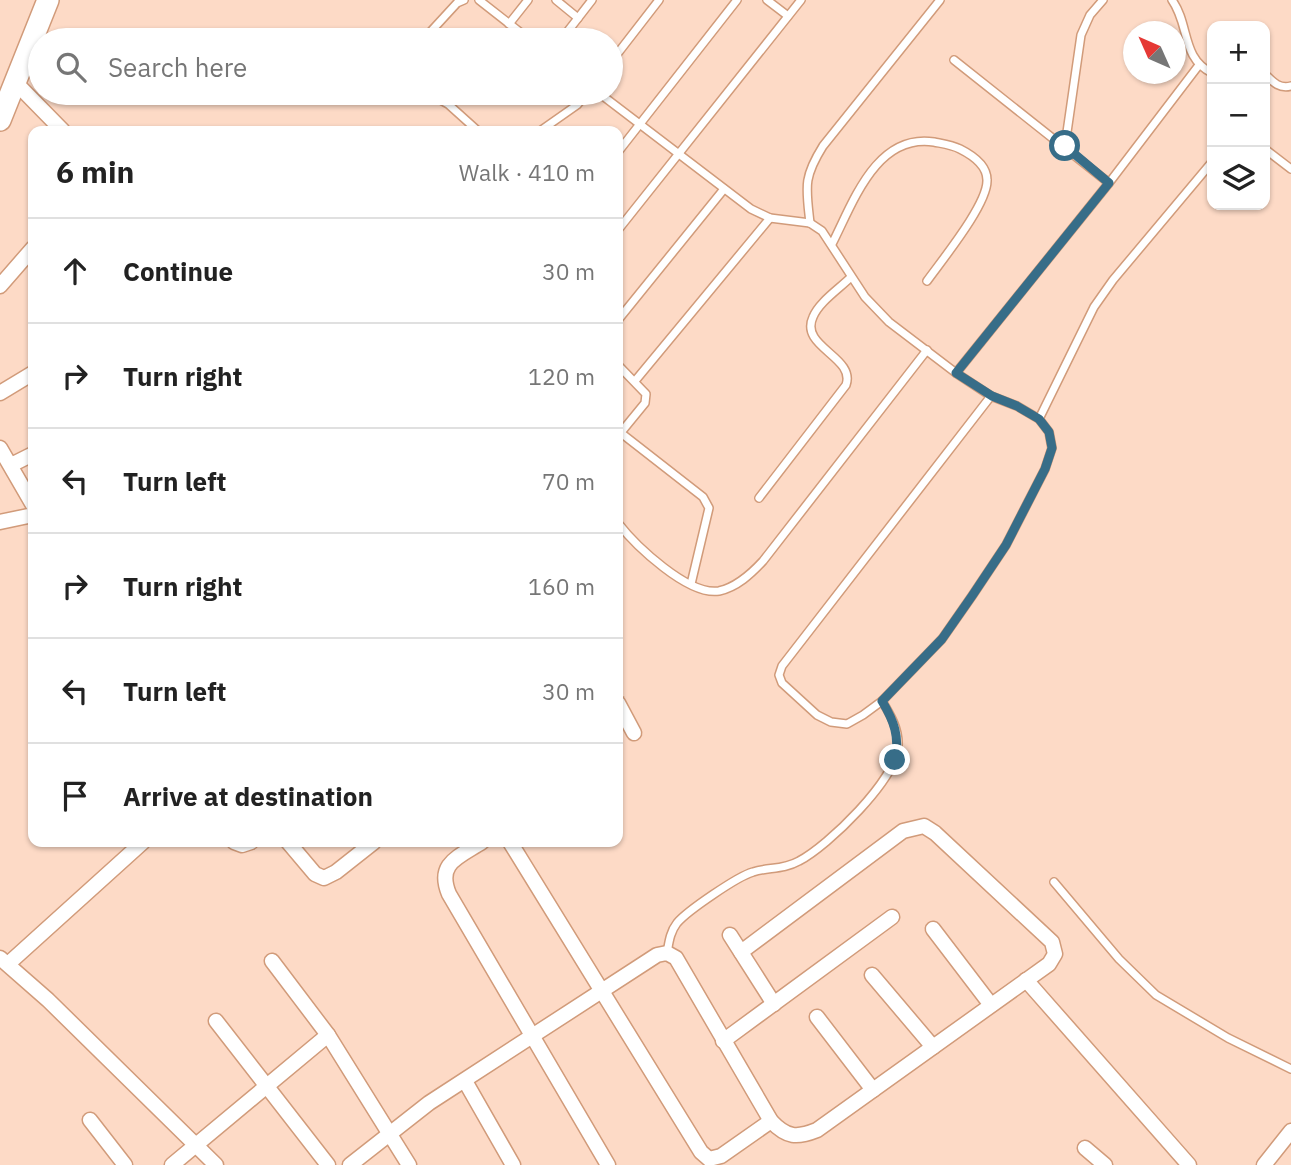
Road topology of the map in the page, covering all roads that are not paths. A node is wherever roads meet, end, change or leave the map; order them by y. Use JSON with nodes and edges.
{"nodes":[{"id":1,"x":48,"y":0,"type":"edge"},
{"id":2,"x":464,"y":0,"type":"edge"},
{"id":3,"x":479,"y":0,"type":"edge"},
{"id":4,"x":528,"y":0,"type":"edge"},
{"id":5,"x":556,"y":0,"type":"edge"},
{"id":6,"x":592,"y":0,"type":"edge"},
{"id":7,"x":659,"y":0,"type":"edge"},
{"id":8,"x":737,"y":0,"type":"edge"},
{"id":9,"x":767,"y":0,"type":"edge"},
{"id":10,"x":801,"y":0,"type":"edge"},
{"id":11,"x":940,"y":0,"type":"edge"},
{"id":12,"x":1103,"y":0,"type":"edge"},
{"id":13,"x":1172,"y":0,"type":"edge"},
{"id":14,"x":788,"y":16,"type":"junction"},
{"id":15,"x":578,"y":18,"type":"junction"},
{"id":16,"x":509,"y":24,"type":"junction"},
{"id":17,"x":37,"y":28,"type":"edge"},
{"id":18,"x":434,"y":28,"type":"edge"},
{"id":19,"x":514,"y":28,"type":"edge"},
{"id":20,"x":570,"y":28,"type":"edge"},
{"id":21,"x":623,"y":46,"type":"edge"},
{"id":22,"x":28,"y":50,"type":"edge"},
{"id":23,"x":954,"y":60,"type":"dead end"},
{"id":24,"x":1199,"y":65,"type":"junction"},
{"id":25,"x":1207,"y":70,"type":"edge"},
{"id":26,"x":1270,"y":79,"type":"edge"},
{"id":27,"x":15,"y":82,"type":"junction"},
{"id":28,"x":1291,"y":86,"type":"edge"},
{"id":29,"x":28,"y":95,"type":"edge"},
{"id":30,"x":38,"y":105,"type":"edge"},
{"id":31,"x":449,"y":105,"type":"edge"},
{"id":32,"x":577,"y":105,"type":"edge"},
{"id":33,"x":615,"y":105,"type":"edge"},
{"id":34,"x":0,"y":120,"type":"edge"},
{"id":35,"x":641,"y":125,"type":"junction"},
{"id":36,"x":59,"y":126,"type":"edge"},
{"id":37,"x":472,"y":126,"type":"edge"},
{"id":38,"x":547,"y":126,"type":"edge"},
{"id":39,"x":623,"y":146,"type":"edge"},
{"id":40,"x":1065,"y":146,"type":"junction"},
{"id":41,"x":1270,"y":153,"type":"edge"},
{"id":42,"x":679,"y":154,"type":"junction"},
{"id":43,"x":1207,"y":168,"type":"edge"},
{"id":44,"x":1291,"y":169,"type":"edge"},
{"id":45,"x":1109,"y":183,"type":"junction"},
{"id":46,"x":724,"y":189,"type":"junction"},
{"id":47,"x":770,"y":218,"type":"junction"},
{"id":48,"x":810,"y":223,"type":"junction"},
{"id":49,"x":623,"y":224,"type":"edge"},
{"id":50,"x":832,"y":244,"type":"junction"},
{"id":51,"x":28,"y":254,"type":"edge"},
{"id":52,"x":851,"y":277,"type":"junction"},
{"id":53,"x":927,"y":281,"type":"dead end"},
{"id":54,"x":0,"y":286,"type":"edge"},
{"id":55,"x":623,"y":314,"type":"edge"},
{"id":56,"x":927,"y":350,"type":"junction"},
{"id":57,"x":623,"y":370,"type":"edge"},
{"id":58,"x":956,"y":373,"type":"junction"},
{"id":59,"x":28,"y":376,"type":"edge"},
{"id":60,"x":635,"y":381,"type":"junction"},
{"id":61,"x":0,"y":393,"type":"edge"},
{"id":62,"x":992,"y":396,"type":"junction"},
{"id":63,"x":1039,"y":419,"type":"junction"},
{"id":64,"x":623,"y":430,"type":"edge"},
{"id":65,"x":623,"y":438,"type":"edge"},
{"id":66,"x":0,"y":448,"type":"edge"},
{"id":67,"x":28,"y":456,"type":"edge"},
{"id":68,"x":10,"y":465,"type":"junction"},
{"id":69,"x":28,"y":496,"type":"edge"},
{"id":70,"x":759,"y":498,"type":"dead end"},
{"id":71,"x":28,"y":516,"type":"edge"},
{"id":72,"x":0,"y":522,"type":"edge"},
{"id":73,"x":623,"y":528,"type":"edge"},
{"id":74,"x":691,"y":584,"type":"junction"},
{"id":75,"x":882,"y":701,"type":"junction"},
{"id":76,"x":623,"y":712,"type":"edge"},
{"id":77,"x":634,"y":733,"type":"dead end"},
{"id":78,"x":137,"y":847,"type":"edge"},
{"id":79,"x":292,"y":847,"type":"edge"},
{"id":80,"x":368,"y":847,"type":"edge"},
{"id":81,"x":474,"y":847,"type":"edge"},
{"id":82,"x":513,"y":847,"type":"edge"},
{"id":83,"x":1054,"y":882,"type":"dead end"},
{"id":84,"x":892,"y":917,"type":"dead end"},
{"id":85,"x":933,"y":929,"type":"dead end"},
{"id":86,"x":730,"y":934,"type":"dead end"},
{"id":87,"x":741,"y":952,"type":"junction"},
{"id":88,"x":667,"y":953,"type":"junction"},
{"id":89,"x":4,"y":961,"type":"edge"},
{"id":90,"x":272,"y":961,"type":"dead end"},
{"id":91,"x":872,"y":975,"type":"dead end"},
{"id":92,"x":1026,"y":980,"type":"junction"},
{"id":93,"x":601,"y":993,"type":"junction"},
{"id":94,"x":774,"y":1004,"type":"junction"},
{"id":95,"x":992,"y":1005,"type":"junction"},
{"id":96,"x":817,"y":1017,"type":"dead end"},
{"id":97,"x":216,"y":1021,"type":"dead end"},
{"id":98,"x":328,"y":1035,"type":"junction"},
{"id":99,"x":533,"y":1037,"type":"junction"},
{"id":100,"x":723,"y":1041,"type":"junction"},
{"id":101,"x":933,"y":1047,"type":"junction"},
{"id":102,"x":1291,"y":1069,"type":"edge"},
{"id":103,"x":465,"y":1081,"type":"junction"},
{"id":104,"x":268,"y":1086,"type":"junction"},
{"id":105,"x":873,"y":1090,"type":"junction"},
{"id":106,"x":90,"y":1120,"type":"dead end"},
{"id":107,"x":771,"y":1121,"type":"junction"},
{"id":108,"x":1291,"y":1131,"type":"edge"},
{"id":109,"x":388,"y":1134,"type":"junction"},
{"id":110,"x":197,"y":1146,"type":"junction"},
{"id":111,"x":1086,"y":1148,"type":"dead end"},
{"id":112,"x":125,"y":1165,"type":"edge"},
{"id":113,"x":172,"y":1165,"type":"edge"},
{"id":114,"x":216,"y":1165,"type":"edge"},
{"id":115,"x":328,"y":1165,"type":"edge"},
{"id":116,"x":350,"y":1165,"type":"edge"},
{"id":117,"x":409,"y":1165,"type":"edge"},
{"id":118,"x":513,"y":1165,"type":"edge"},
{"id":119,"x":608,"y":1165,"type":"edge"},
{"id":120,"x":1105,"y":1165,"type":"edge"},
{"id":121,"x":1189,"y":1165,"type":"edge"},
{"id":122,"x":1264,"y":1165,"type":"edge"}],
"edges":[{"from":1,"to":17,"type":"main road"},
{"from":2,"to":18,"type":"lane"},
{"from":3,"to":16,"type":"lane"},
{"from":4,"to":16,"type":"lane"},
{"from":5,"to":15,"type":"lane"},
{"from":6,"to":15,"type":"lane"},
{"from":7,"to":21,"type":"lane"},
{"from":8,"to":35,"type":"lane"},
{"from":9,"to":14,"type":"lane"},
{"from":10,"to":14,"type":"lane"},
{"from":11,"to":48,"type":"lane"},
{"from":12,"to":40,"type":"lane"},
{"from":13,"to":24,"type":"lane"},
{"from":14,"to":42,"type":"lane"},
{"from":15,"to":20,"type":"lane"},
{"from":16,"to":19,"type":"lane"},
{"from":22,"to":27,"type":"main road"},
{"from":23,"to":40,"type":"lane"},
{"from":24,"to":25,"type":"lane"},
{"from":24,"to":45,"type":"lane"},
{"from":26,"to":28,"type":"lane"},
{"from":27,"to":29,"type":"street"},
{"from":27,"to":34,"type":"main road"},
{"from":30,"to":36,"type":"street"},
{"from":31,"to":37,"type":"lane"},
{"from":32,"to":38,"type":"lane"},
{"from":33,"to":35,"type":"lane"},
{"from":35,"to":39,"type":"lane"},
{"from":35,"to":42,"type":"lane"},
{"from":40,"to":45,"type":"lane"},
{"from":41,"to":44,"type":"lane"},
{"from":42,"to":46,"type":"lane"},
{"from":42,"to":49,"type":"lane"},
{"from":43,"to":63,"type":"lane"},
{"from":45,"to":58,"type":"lane"},
{"from":46,"to":47,"type":"lane"},
{"from":46,"to":55,"type":"lane"},
{"from":47,"to":48,"type":"lane"},
{"from":47,"to":60,"type":"lane"},
{"from":48,"to":50,"type":"lane"},
{"from":50,"to":52,"type":"lane"},
{"from":50,"to":53,"type":"lane"},
{"from":51,"to":54,"type":"street"},
{"from":52,"to":56,"type":"lane"},
{"from":52,"to":70,"type":"lane"},
{"from":56,"to":58,"type":"lane"},
{"from":56,"to":74,"type":"lane"},
{"from":57,"to":60,"type":"lane"},
{"from":58,"to":62,"type":"lane"},
{"from":59,"to":61,"type":"street"},
{"from":60,"to":64,"type":"lane"},
{"from":62,"to":63,"type":"lane"},
{"from":62,"to":75,"type":"lane"},
{"from":63,"to":75,"type":"lane"},
{"from":65,"to":74,"type":"lane"},
{"from":66,"to":68,"type":"street"},
{"from":67,"to":68,"type":"street"},
{"from":68,"to":69,"type":"street"},
{"from":71,"to":72,"type":"street"},
{"from":73,"to":74,"type":"lane"},
{"from":75,"to":88,"type":"lane"},
{"from":76,"to":77,"type":"street"},
{"from":78,"to":89,"type":"street"},
{"from":79,"to":80,"type":"street"},
{"from":81,"to":99,"type":"street"},
{"from":82,"to":93,"type":"street"},
{"from":83,"to":102,"type":"lane"},
{"from":84,"to":94,"type":"street"},
{"from":85,"to":95,"type":"street"},
{"from":86,"to":87,"type":"street"},
{"from":87,"to":92,"type":"street"},
{"from":87,"to":94,"type":"street"},
{"from":88,"to":93,"type":"street"},
{"from":88,"to":100,"type":"street"},
{"from":89,"to":110,"type":"street"},
{"from":90,"to":98,"type":"street"},
{"from":91,"to":101,"type":"street"},
{"from":92,"to":95,"type":"street"},
{"from":92,"to":121,"type":"street"},
{"from":93,"to":99,"type":"street"},
{"from":93,"to":107,"type":"street"},
{"from":94,"to":100,"type":"street"},
{"from":95,"to":101,"type":"street"},
{"from":96,"to":105,"type":"street"},
{"from":97,"to":104,"type":"street"},
{"from":98,"to":104,"type":"street"},
{"from":98,"to":109,"type":"street"},
{"from":99,"to":103,"type":"street"},
{"from":99,"to":119,"type":"street"},
{"from":100,"to":107,"type":"street"},
{"from":101,"to":105,"type":"street"},
{"from":103,"to":109,"type":"street"},
{"from":103,"to":118,"type":"street"},
{"from":104,"to":110,"type":"street"},
{"from":104,"to":115,"type":"street"},
{"from":105,"to":107,"type":"street"},
{"from":106,"to":112,"type":"street"},
{"from":108,"to":122,"type":"street"},
{"from":109,"to":116,"type":"street"},
{"from":109,"to":117,"type":"street"},
{"from":110,"to":113,"type":"street"},
{"from":110,"to":114,"type":"street"},
{"from":111,"to":120,"type":"street"}]}
